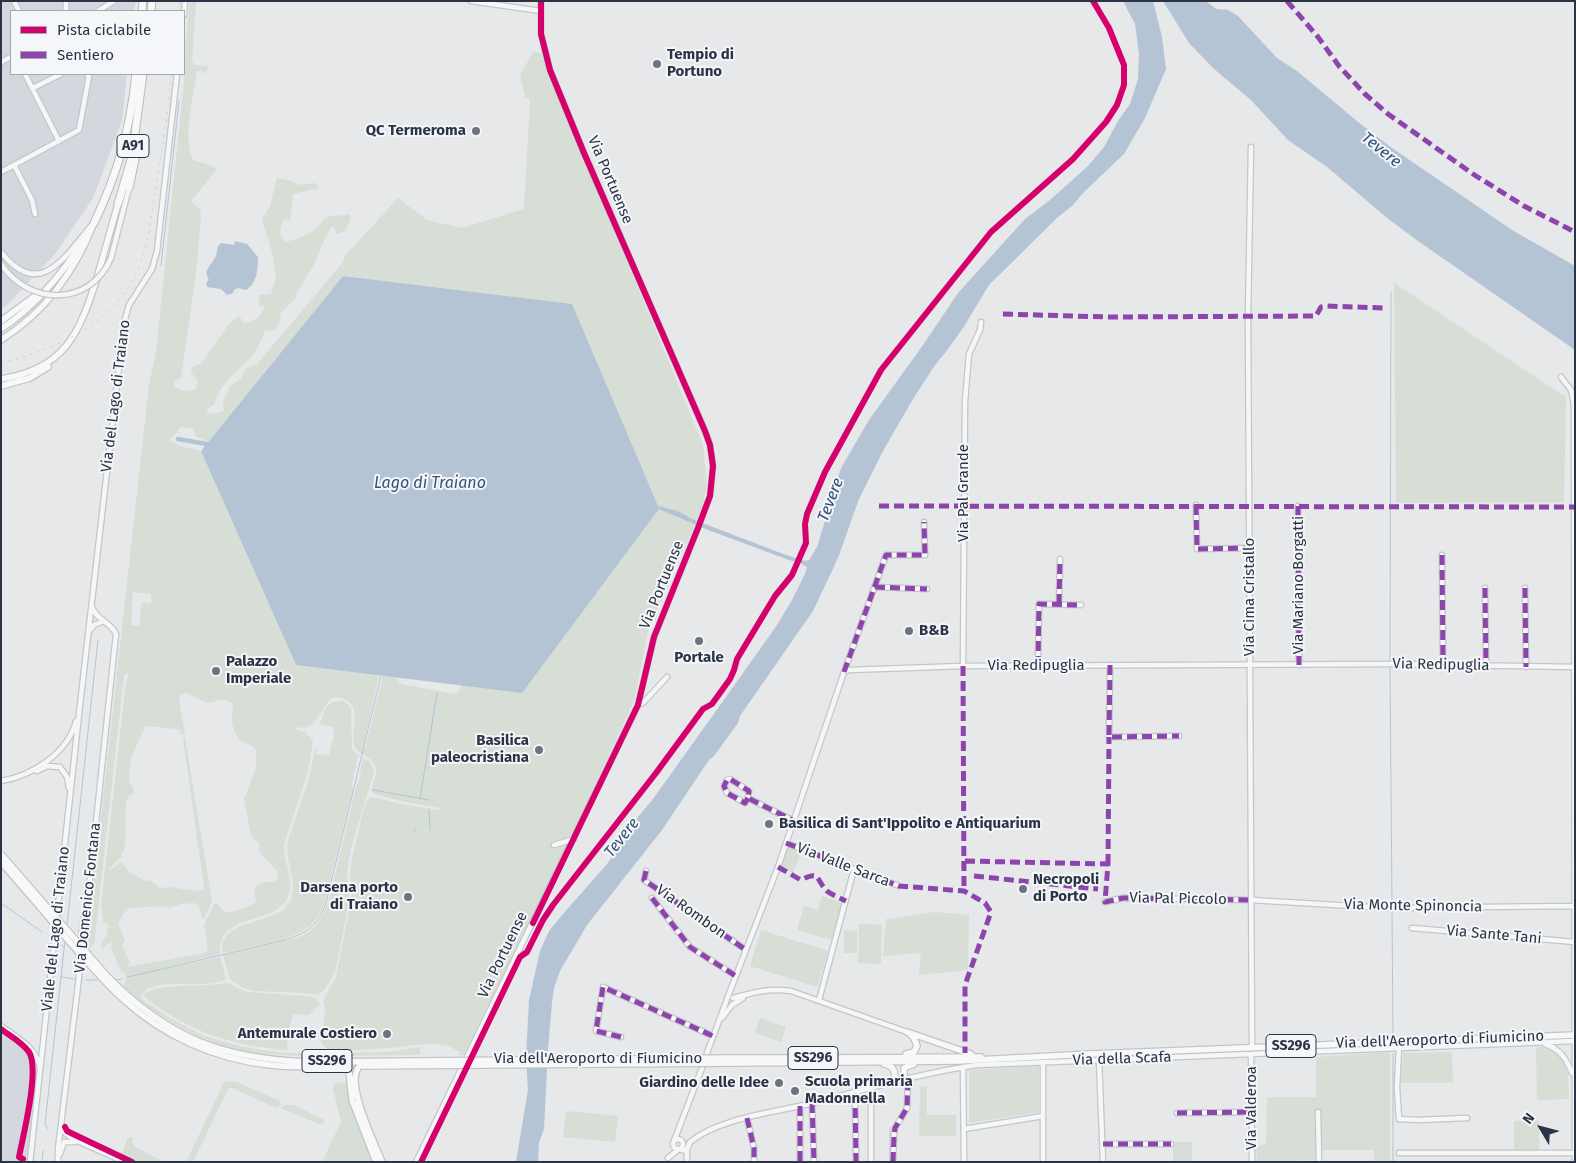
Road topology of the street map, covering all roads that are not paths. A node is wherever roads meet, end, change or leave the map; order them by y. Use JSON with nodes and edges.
{"nodes":[{"id":1,"x":114,"y":1,"type":"edge"},
{"id":2,"x":471,"y":1,"type":"edge"},
{"id":3,"x":542,"y":1,"type":"edge"},
{"id":4,"x":100,"y":10,"type":"edge"},
{"id":5,"x":541,"y":11,"type":"junction"},
{"id":6,"x":26,"y":75,"type":"edge"},
{"id":7,"x":59,"y":75,"type":"edge"},
{"id":8,"x":88,"y":75,"type":"edge"},
{"id":9,"x":136,"y":75,"type":"edge"},
{"id":10,"x":145,"y":75,"type":"edge"},
{"id":11,"x":145,"y":75,"type":"edge"},
{"id":12,"x":177,"y":75,"type":"edge"},
{"id":13,"x":33,"y":88,"type":"junction"},
{"id":14,"x":59,"y":140,"type":"junction"},
{"id":15,"x":1251,"y":147,"type":"dead end"},
{"id":16,"x":14,"y":164,"type":"junction"},
{"id":17,"x":1,"y":172,"type":"edge"},
{"id":18,"x":129,"y":188,"type":"joint"},
{"id":19,"x":118,"y":204,"type":"joint"},
{"id":20,"x":35,"y":214,"type":"dead end"},
{"id":21,"x":94,"y":224,"type":"junction"},
{"id":22,"x":1,"y":252,"type":"edge"},
{"id":23,"x":1,"y":264,"type":"edge"},
{"id":24,"x":54,"y":280,"type":"junction"},
{"id":25,"x":1,"y":321,"type":"edge"},
{"id":26,"x":982,"y":322,"type":"dead end"},
{"id":27,"x":1,"y":329,"type":"edge"},
{"id":28,"x":1,"y":340,"type":"edge"},
{"id":29,"x":70,"y":342,"type":"junction"},
{"id":30,"x":1561,"y":377,"type":"dead end"},
{"id":31,"x":1,"y":379,"type":"edge"},
{"id":32,"x":1,"y":386,"type":"edge"},
{"id":33,"x":1196,"y":505,"type":"dead end"},
{"id":34,"x":1298,"y":506,"type":"dead end"},
{"id":35,"x":924,"y":522,"type":"dead end"},
{"id":36,"x":1250,"y":548,"type":"junction"},
{"id":37,"x":1442,"y":555,"type":"dead end"},
{"id":38,"x":1060,"y":559,"type":"dead end"},
{"id":39,"x":875,"y":587,"type":"junction"},
{"id":40,"x":1485,"y":588,"type":"dead end"},
{"id":41,"x":1525,"y":588,"type":"dead end"},
{"id":42,"x":927,"y":589,"type":"dead end"},
{"id":43,"x":92,"y":604,"type":"junction"},
{"id":44,"x":1059,"y":604,"type":"junction"},
{"id":45,"x":1082,"y":605,"type":"dead end"},
{"id":46,"x":104,"y":621,"type":"junction"},
{"id":47,"x":88,"y":632,"type":"junction"},
{"id":48,"x":1110,"y":665,"type":"junction"},
{"id":49,"x":1250,"y":665,"type":"junction"},
{"id":50,"x":1299,"y":665,"type":"junction"},
{"id":51,"x":1443,"y":665,"type":"junction"},
{"id":52,"x":963,"y":666,"type":"junction"},
{"id":53,"x":1038,"y":666,"type":"junction"},
{"id":54,"x":1486,"y":666,"type":"junction"},
{"id":55,"x":1526,"y":666,"type":"junction"},
{"id":56,"x":1574,"y":667,"type":"edge"},
{"id":57,"x":844,"y":672,"type":"junction"},
{"id":58,"x":667,"y":677,"type":"dead end"},
{"id":59,"x":81,"y":696,"type":"joint"},
{"id":60,"x":80,"y":705,"type":"junction"},
{"id":61,"x":638,"y":705,"type":"junction"},
{"id":62,"x":1180,"y":736,"type":"dead end"},
{"id":63,"x":56,"y":753,"type":"junction"},
{"id":64,"x":60,"y":767,"type":"junction"},
{"id":65,"x":1,"y":783,"type":"edge"},
{"id":66,"x":748,"y":798,"type":"junction"},
{"id":67,"x":69,"y":800,"type":"junction"},
{"id":68,"x":794,"y":821,"type":"junction"},
{"id":69,"x":574,"y":839,"type":"junction"},
{"id":70,"x":786,"y":843,"type":"junction"},
{"id":71,"x":554,"y":845,"type":"dead end"},
{"id":72,"x":1,"y":854,"type":"edge"},
{"id":73,"x":1,"y":862,"type":"edge"},
{"id":74,"x":854,"y":869,"type":"junction"},
{"id":75,"x":646,"y":871,"type":"dead end"},
{"id":76,"x":899,"y":886,"type":"dead end"},
{"id":77,"x":652,"y":898,"type":"dead end"},
{"id":78,"x":1251,"y":900,"type":"junction"},
{"id":79,"x":1105,"y":902,"type":"dead end"},
{"id":80,"x":1574,"y":906,"type":"edge"},
{"id":81,"x":1412,"y":928,"type":"dead end"},
{"id":82,"x":1574,"y":942,"type":"edge"},
{"id":83,"x":746,"y":950,"type":"junction"},
{"id":84,"x":736,"y":976,"type":"junction"},
{"id":85,"x":730,"y":990,"type":"junction"},
{"id":86,"x":748,"y":994,"type":"junction"},
{"id":87,"x":733,"y":998,"type":"junction"},
{"id":88,"x":819,"y":1000,"type":"junction"},
{"id":89,"x":726,"y":1001,"type":"junction"},
{"id":90,"x":733,"y":1005,"type":"junction"},
{"id":91,"x":719,"y":1022,"type":"junction"},
{"id":92,"x":1574,"y":1023,"type":"edge"},
{"id":93,"x":1,"y":1026,"type":"edge"},
{"id":94,"x":907,"y":1032,"type":"junction"},
{"id":95,"x":713,"y":1036,"type":"junction"},
{"id":96,"x":621,"y":1037,"type":"dead end"},
{"id":97,"x":1574,"y":1038,"type":"edge"},
{"id":98,"x":1541,"y":1043,"type":"junction"},
{"id":99,"x":1252,"y":1047,"type":"junction"},
{"id":100,"x":1399,"y":1048,"type":"junction"},
{"id":101,"x":707,"y":1053,"type":"dead end"},
{"id":102,"x":1252,"y":1054,"type":"junction"},
{"id":103,"x":1035,"y":1056,"type":"junction"},
{"id":104,"x":894,"y":1057,"type":"junction"},
{"id":105,"x":983,"y":1057,"type":"junction"},
{"id":106,"x":733,"y":1060,"type":"junction"},
{"id":107,"x":1099,"y":1060,"type":"junction"},
{"id":108,"x":872,"y":1062,"type":"junction"},
{"id":109,"x":926,"y":1062,"type":"junction"},
{"id":110,"x":1043,"y":1062,"type":"junction"},
{"id":111,"x":362,"y":1063,"type":"junction"},
{"id":112,"x":350,"y":1066,"type":"junction"},
{"id":113,"x":962,"y":1067,"type":"junction"},
{"id":114,"x":702,"y":1068,"type":"dead end"},
{"id":115,"x":40,"y":1072,"type":"junction"},
{"id":116,"x":1574,"y":1075,"type":"edge"},
{"id":117,"x":906,"y":1080,"type":"junction"},
{"id":118,"x":352,"y":1081,"type":"junction"},
{"id":119,"x":895,"y":1082,"type":"junction"},
{"id":120,"x":871,"y":1088,"type":"junction"},
{"id":121,"x":855,"y":1093,"type":"junction"},
{"id":122,"x":812,"y":1103,"type":"junction"},
{"id":123,"x":800,"y":1106,"type":"junction"},
{"id":124,"x":1252,"y":1112,"type":"junction"},
{"id":125,"x":1318,"y":1112,"type":"dead end"},
{"id":126,"x":1177,"y":1113,"type":"dead end"},
{"id":127,"x":1043,"y":1116,"type":"junction"},
{"id":128,"x":747,"y":1118,"type":"junction"},
{"id":129,"x":1467,"y":1118,"type":"dead end"},
{"id":130,"x":62,"y":1123,"type":"junction"},
{"id":131,"x":1574,"y":1126,"type":"edge"},
{"id":132,"x":679,"y":1129,"type":"junction"},
{"id":133,"x":964,"y":1129,"type":"junction"},
{"id":134,"x":682,"y":1140,"type":"junction"},
{"id":135,"x":674,"y":1142,"type":"junction"},
{"id":136,"x":690,"y":1142,"type":"junction"},
{"id":137,"x":83,"y":1143,"type":"junction"},
{"id":138,"x":1103,"y":1144,"type":"junction"},
{"id":139,"x":1171,"y":1144,"type":"dead end"},
{"id":140,"x":679,"y":1148,"type":"junction"},
{"id":141,"x":687,"y":1151,"type":"junction"},
{"id":142,"x":1399,"y":1153,"type":"dead end"},
{"id":143,"x":1575,"y":1153,"type":"edge"},
{"id":144,"x":667,"y":1160,"type":"edge"},
{"id":145,"x":58,"y":1161,"type":"edge"},
{"id":146,"x":30,"y":1162,"type":"edge"},
{"id":147,"x":125,"y":1162,"type":"edge"},
{"id":148,"x":376,"y":1162,"type":"edge"},
{"id":149,"x":382,"y":1162,"type":"edge"},
{"id":150,"x":416,"y":1162,"type":"edge"},
{"id":151,"x":687,"y":1162,"type":"edge"},
{"id":152,"x":754,"y":1162,"type":"edge"},
{"id":153,"x":800,"y":1162,"type":"edge"},
{"id":154,"x":814,"y":1162,"type":"edge"},
{"id":155,"x":856,"y":1162,"type":"edge"},
{"id":156,"x":871,"y":1162,"type":"edge"},
{"id":157,"x":893,"y":1162,"type":"edge"},
{"id":158,"x":964,"y":1162,"type":"edge"},
{"id":159,"x":1043,"y":1162,"type":"edge"},
{"id":160,"x":1103,"y":1162,"type":"edge"},
{"id":161,"x":1252,"y":1162,"type":"edge"},
{"id":162,"x":1319,"y":1162,"type":"edge"},
{"id":163,"x":1575,"y":1162,"type":"edge"}],
"edges":[{"from":1,"to":4,"type":"street"},
{"from":2,"to":5,"type":"street"},
{"from":3,"to":5,"type":"street","name":"Via Portuense"},
{"from":5,"to":61,"type":"street","name":"Via Portuense"},
{"from":6,"to":13,"type":"street"},
{"from":7,"to":13,"type":"street"},
{"from":8,"to":14,"type":"street"},
{"from":9,"to":21,"type":"highway","number":"A91"},
{"from":10,"to":18,"type":"highway"},
{"from":11,"to":19,"type":"highway","number":"A91"},
{"from":12,"to":43,"type":"street","name":"Via del Lago di Traiano"},
{"from":13,"to":14,"type":"street"},
{"from":14,"to":16,"type":"street"},
{"from":15,"to":36,"type":"street","name":"Via Cima Cristallo"},
{"from":16,"to":17,"type":"street"},
{"from":16,"to":20,"type":"street"},
{"from":18,"to":23,"type":"street","bridge":true},
{"from":19,"to":29,"type":"main road"},
{"from":21,"to":22,"type":"street"},
{"from":21,"to":24,"type":"main road"},
{"from":21,"to":28,"type":"main road"},
{"from":24,"to":25,"type":"main road"},
{"from":24,"to":27,"type":"main road"},
{"from":26,"to":52,"type":"street","name":"Via Pal Grande"},
{"from":29,"to":31,"type":"main road"},
{"from":29,"to":32,"type":"main road"},
{"from":30,"to":56,"type":"street"},
{"from":33,"to":36,"type":"street"},
{"from":34,"to":50,"type":"street","name":"Via Mariano Borgatti"},
{"from":35,"to":39,"type":"street"},
{"from":36,"to":49,"type":"street","name":"Via Cima Cristallo"},
{"from":37,"to":51,"type":"street"},
{"from":38,"to":44,"type":"street"},
{"from":39,"to":42,"type":"street"},
{"from":39,"to":57,"type":"street"},
{"from":40,"to":54,"type":"street"},
{"from":41,"to":55,"type":"street"},
{"from":43,"to":46,"type":"street"},
{"from":43,"to":47,"type":"street","name":"Via del Lago di Traiano"},
{"from":44,"to":45,"type":"street"},
{"from":44,"to":53,"type":"street"},
{"from":46,"to":47,"type":"street"},
{"from":46,"to":130,"type":"street","name":"Via Domenico Fontana"},
{"from":47,"to":59,"type":"street","name":"Via del Lago di Traiano"},
{"from":48,"to":49,"type":"street","name":"Via Redipuglia"},
{"from":48,"to":53,"type":"street","name":"Via Redipuglia"},
{"from":48,"to":62,"type":"street"},
{"from":49,"to":50,"type":"street","name":"Via Redipuglia"},
{"from":49,"to":78,"type":"street","name":"Via Cima Cristallo"},
{"from":50,"to":51,"type":"street","name":"Via Redipuglia"},
{"from":51,"to":54,"type":"street","name":"Via Redipuglia"},
{"from":52,"to":53,"type":"street","name":"Via Redipuglia"},
{"from":52,"to":57,"type":"street","name":"Via Redipuglia"},
{"from":54,"to":55,"type":"street","name":"Via Redipuglia"},
{"from":55,"to":56,"type":"street","name":"Via Redipuglia"},
{"from":56,"to":80,"type":"street"},
{"from":57,"to":68,"type":"street"},
{"from":58,"to":61,"type":"street"},
{"from":59,"to":60,"type":"street","name":"Viale del Lago di Traiano"},
{"from":60,"to":63,"type":"street"},
{"from":60,"to":67,"type":"street","name":"Viale del Lago di Traiano"},
{"from":61,"to":69,"type":"street","name":"Via Portuense"},
{"from":63,"to":64,"type":"street"},
{"from":63,"to":65,"type":"street"},
{"from":64,"to":65,"type":"street"},
{"from":64,"to":67,"type":"street"},
{"from":66,"to":66,"type":"street"},
{"from":66,"to":68,"type":"street"},
{"from":67,"to":115,"type":"street","name":"Viale del Lago di Traiano"},
{"from":68,"to":70,"type":"street"},
{"from":69,"to":71,"type":"street"},
{"from":69,"to":150,"type":"street","name":"Via Portuense"},
{"from":70,"to":74,"type":"street","name":"Via Valle Sarca"},
{"from":70,"to":83,"type":"street"},
{"from":72,"to":111,"type":"main road","name":"Via dell'Aeroporto di Fiumicino","number":"SS296","bridge":true},
{"from":73,"to":112,"type":"main road","name":"Via dell'Aeroporto di Fiumicino","number":"SS296","bridge":true},
{"from":74,"to":76,"type":"street","name":"Via Valle Sarca"},
{"from":74,"to":88,"type":"street"},
{"from":75,"to":83,"type":"street","name":"Via Rombon"},
{"from":77,"to":84,"type":"street"},
{"from":78,"to":79,"type":"street","name":"Via Pal Piccolo"},
{"from":78,"to":80,"type":"street","name":"Via Monte Spinoncia"},
{"from":78,"to":99,"type":"street","name":"Via Cima Cristallo"},
{"from":80,"to":82,"type":"street"},
{"from":81,"to":82,"type":"street","name":"Via Sante Tani"},
{"from":82,"to":92,"type":"street"},
{"from":83,"to":84,"type":"street"},
{"from":84,"to":85,"type":"street"},
{"from":85,"to":87,"type":"street"},
{"from":85,"to":89,"type":"street"},
{"from":86,"to":87,"type":"street"},
{"from":86,"to":88,"type":"street"},
{"from":86,"to":90,"type":"street"},
{"from":87,"to":89,"type":"street"},
{"from":87,"to":90,"type":"street"},
{"from":88,"to":94,"type":"street"},
{"from":89,"to":90,"type":"street"},
{"from":89,"to":91,"type":"street"},
{"from":90,"to":91,"type":"street"},
{"from":91,"to":95,"type":"street"},
{"from":92,"to":97,"type":"street"},
{"from":93,"to":115,"type":"street"},
{"from":94,"to":104,"type":"main road"},
{"from":94,"to":105,"type":"main road"},
{"from":95,"to":96,"type":"street"},
{"from":95,"to":101,"type":"street"},
{"from":97,"to":98,"type":"street","name":"Via della Scafa"},
{"from":97,"to":99,"type":"main road","name":"Via dell'Aeroporto di Fiumicino","number":"SS296"},
{"from":97,"to":116,"type":"street"},
{"from":98,"to":100,"type":"street","name":"Via della Scafa"},
{"from":98,"to":116,"type":"street"},
{"from":99,"to":103,"type":"main road","name":"Via dell'Aeroporto di Fiumicino","number":"SS296"},
{"from":100,"to":102,"type":"street","name":"Via della Scafa"},
{"from":100,"to":129,"type":"street"},
{"from":102,"to":107,"type":"street","name":"Via della Scafa"},
{"from":102,"to":124,"type":"street","name":"Via Valderoa"},
{"from":103,"to":105,"type":"main road","name":"Via dell'Aeroporto di Fiumicino","number":"SS296"},
{"from":103,"to":109,"type":"main road","name":"Via dell'Aeroporto di Fiumicino","number":"SS296"},
{"from":104,"to":105,"type":"main road","name":"Via dell'Aeroporto di Fiumicino","number":"SS296"},
{"from":104,"to":106,"type":"main road","name":"Via dell'Aeroporto di Fiumicino","number":"SS296"},
{"from":106,"to":108,"type":"main road","name":"Via dell'Aeroporto di Fiumicino","number":"SS296"},
{"from":106,"to":111,"type":"main road","name":"Via dell'Aeroporto di Fiumicino","number":"SS296","bridge":true},
{"from":107,"to":110,"type":"street","name":"Via della Scafa"},
{"from":107,"to":138,"type":"street"},
{"from":108,"to":109,"type":"main road","name":"Via dell'Aeroporto di Fiumicino","number":"SS296"},
{"from":108,"to":119,"type":"main road"},
{"from":109,"to":117,"type":"main road"},
{"from":110,"to":113,"type":"street","name":"Via della Scafa"},
{"from":110,"to":127,"type":"street"},
{"from":111,"to":112,"type":"main road","name":"Via dell'Aeroporto di Fiumicino","number":"SS296","bridge":true},
{"from":111,"to":118,"type":"main road"},
{"from":112,"to":118,"type":"main road"},
{"from":113,"to":117,"type":"street","name":"Via della Scafa"},
{"from":113,"to":133,"type":"street"},
{"from":114,"to":132,"type":"street"},
{"from":115,"to":146,"type":"street","name":"Viale del Lago di Traiano"},
{"from":116,"to":131,"type":"street"},
{"from":117,"to":119,"type":"street","name":"Via della Scafa"},
{"from":117,"to":157,"type":"street"},
{"from":118,"to":148,"type":"main road"},
{"from":118,"to":149,"type":"main road"},
{"from":119,"to":120,"type":"street","name":"Via della Scafa"},
{"from":120,"to":121,"type":"street","name":"Via della Scafa"},
{"from":120,"to":156,"type":"street"},
{"from":121,"to":122,"type":"street","name":"Via della Scafa"},
{"from":121,"to":155,"type":"street"},
{"from":122,"to":123,"type":"street","name":"Via della Scafa"},
{"from":122,"to":154,"type":"street"},
{"from":123,"to":128,"type":"street","name":"Via della Scafa"},
{"from":123,"to":153,"type":"street"},
{"from":124,"to":126,"type":"street"},
{"from":124,"to":161,"type":"street","name":"Via Valderoa"},
{"from":125,"to":162,"type":"street"},
{"from":127,"to":133,"type":"street"},
{"from":127,"to":159,"type":"street"},
{"from":128,"to":136,"type":"street","name":"Via della Scafa"},
{"from":128,"to":152,"type":"street"},
{"from":130,"to":137,"type":"street"},
{"from":130,"to":145,"type":"street","name":"Via Domenico Fontana"},
{"from":131,"to":143,"type":"street"},
{"from":132,"to":134,"type":"street"},
{"from":132,"to":135,"type":"street"},
{"from":133,"to":158,"type":"street"},
{"from":134,"to":135,"type":"street"},
{"from":134,"to":136,"type":"street"},
{"from":134,"to":140,"type":"street"},
{"from":135,"to":140,"type":"street"},
{"from":135,"to":144,"type":"street"},
{"from":136,"to":141,"type":"street"},
{"from":137,"to":145,"type":"street"},
{"from":137,"to":147,"type":"street"},
{"from":138,"to":139,"type":"street"},
{"from":138,"to":160,"type":"street"},
{"from":140,"to":141,"type":"street"},
{"from":140,"to":144,"type":"street"},
{"from":141,"to":151,"type":"street"},
{"from":142,"to":143,"type":"street"},
{"from":143,"to":163,"type":"street"}]}
